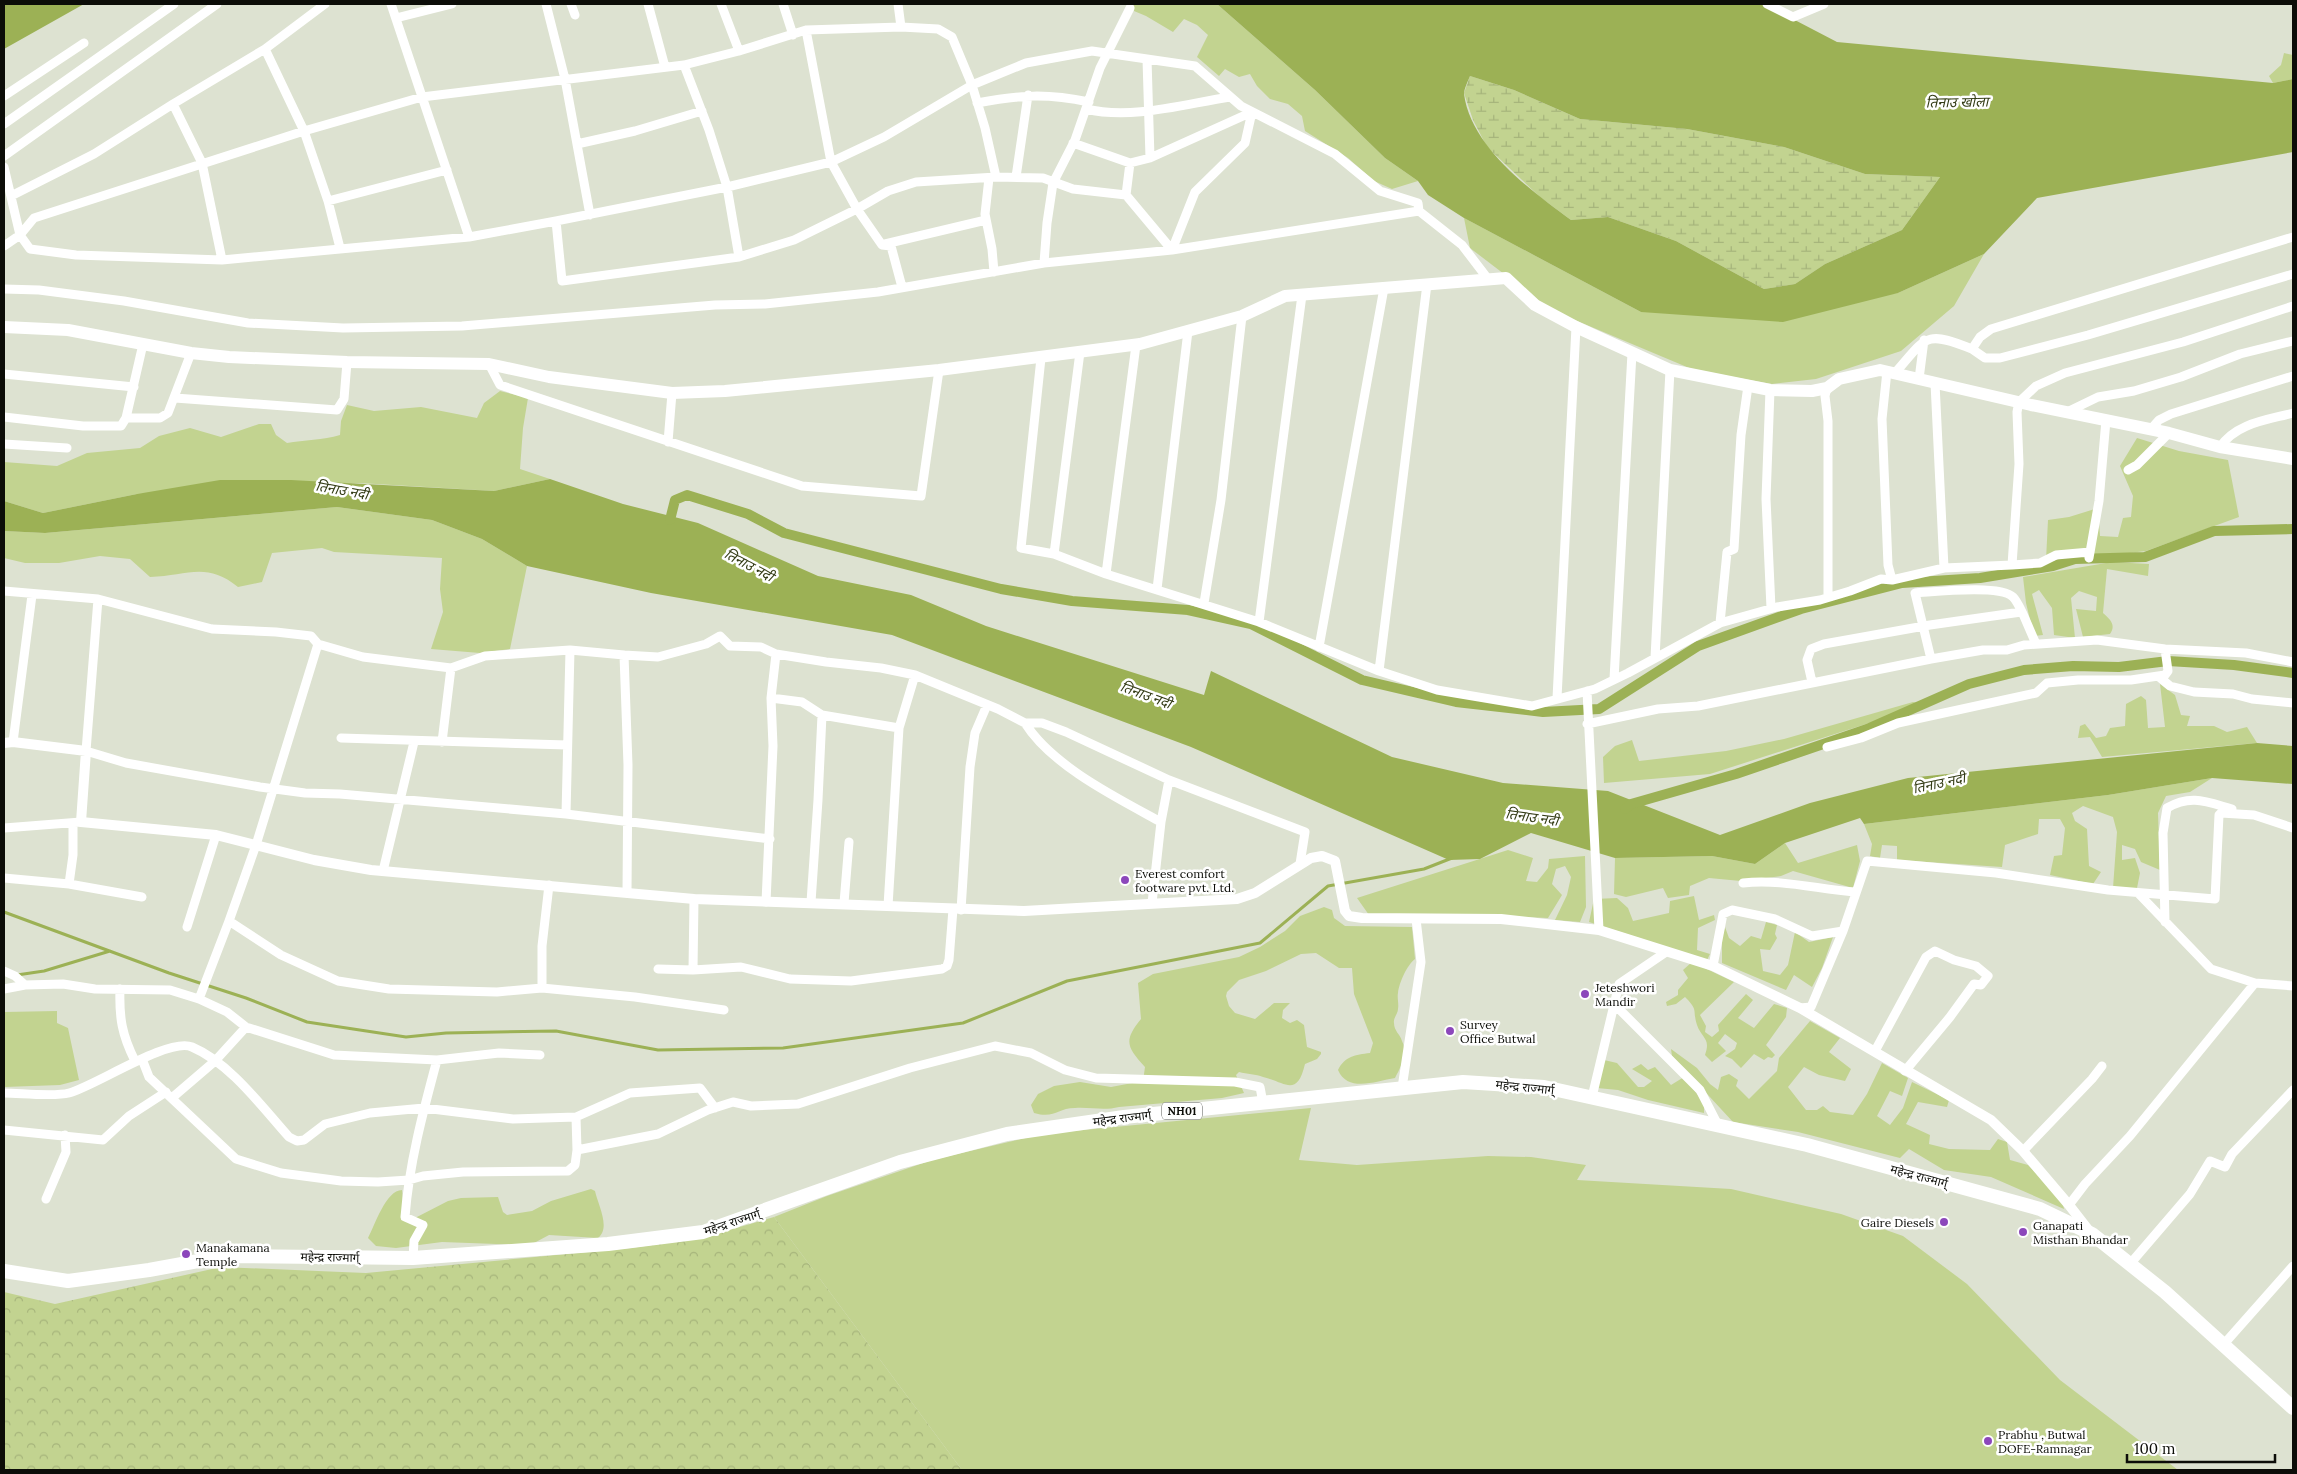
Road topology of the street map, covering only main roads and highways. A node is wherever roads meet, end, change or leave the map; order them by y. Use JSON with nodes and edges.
{"nodes":[{"id":1,"x":4,"y":327,"type":"edge"},
{"id":2,"x":2293,"y":459,"type":"edge"},
{"id":3,"x":4,"y":1271,"type":"edge"},
{"id":4,"x":2293,"y":1408,"type":"edge"}],
"edges":[{"from":1,"to":2,"type":"main road"},
{"from":3,"to":4,"type":"highway","name":"महेन्द्र राज्मार्ग्","number":"NH01"}]}
